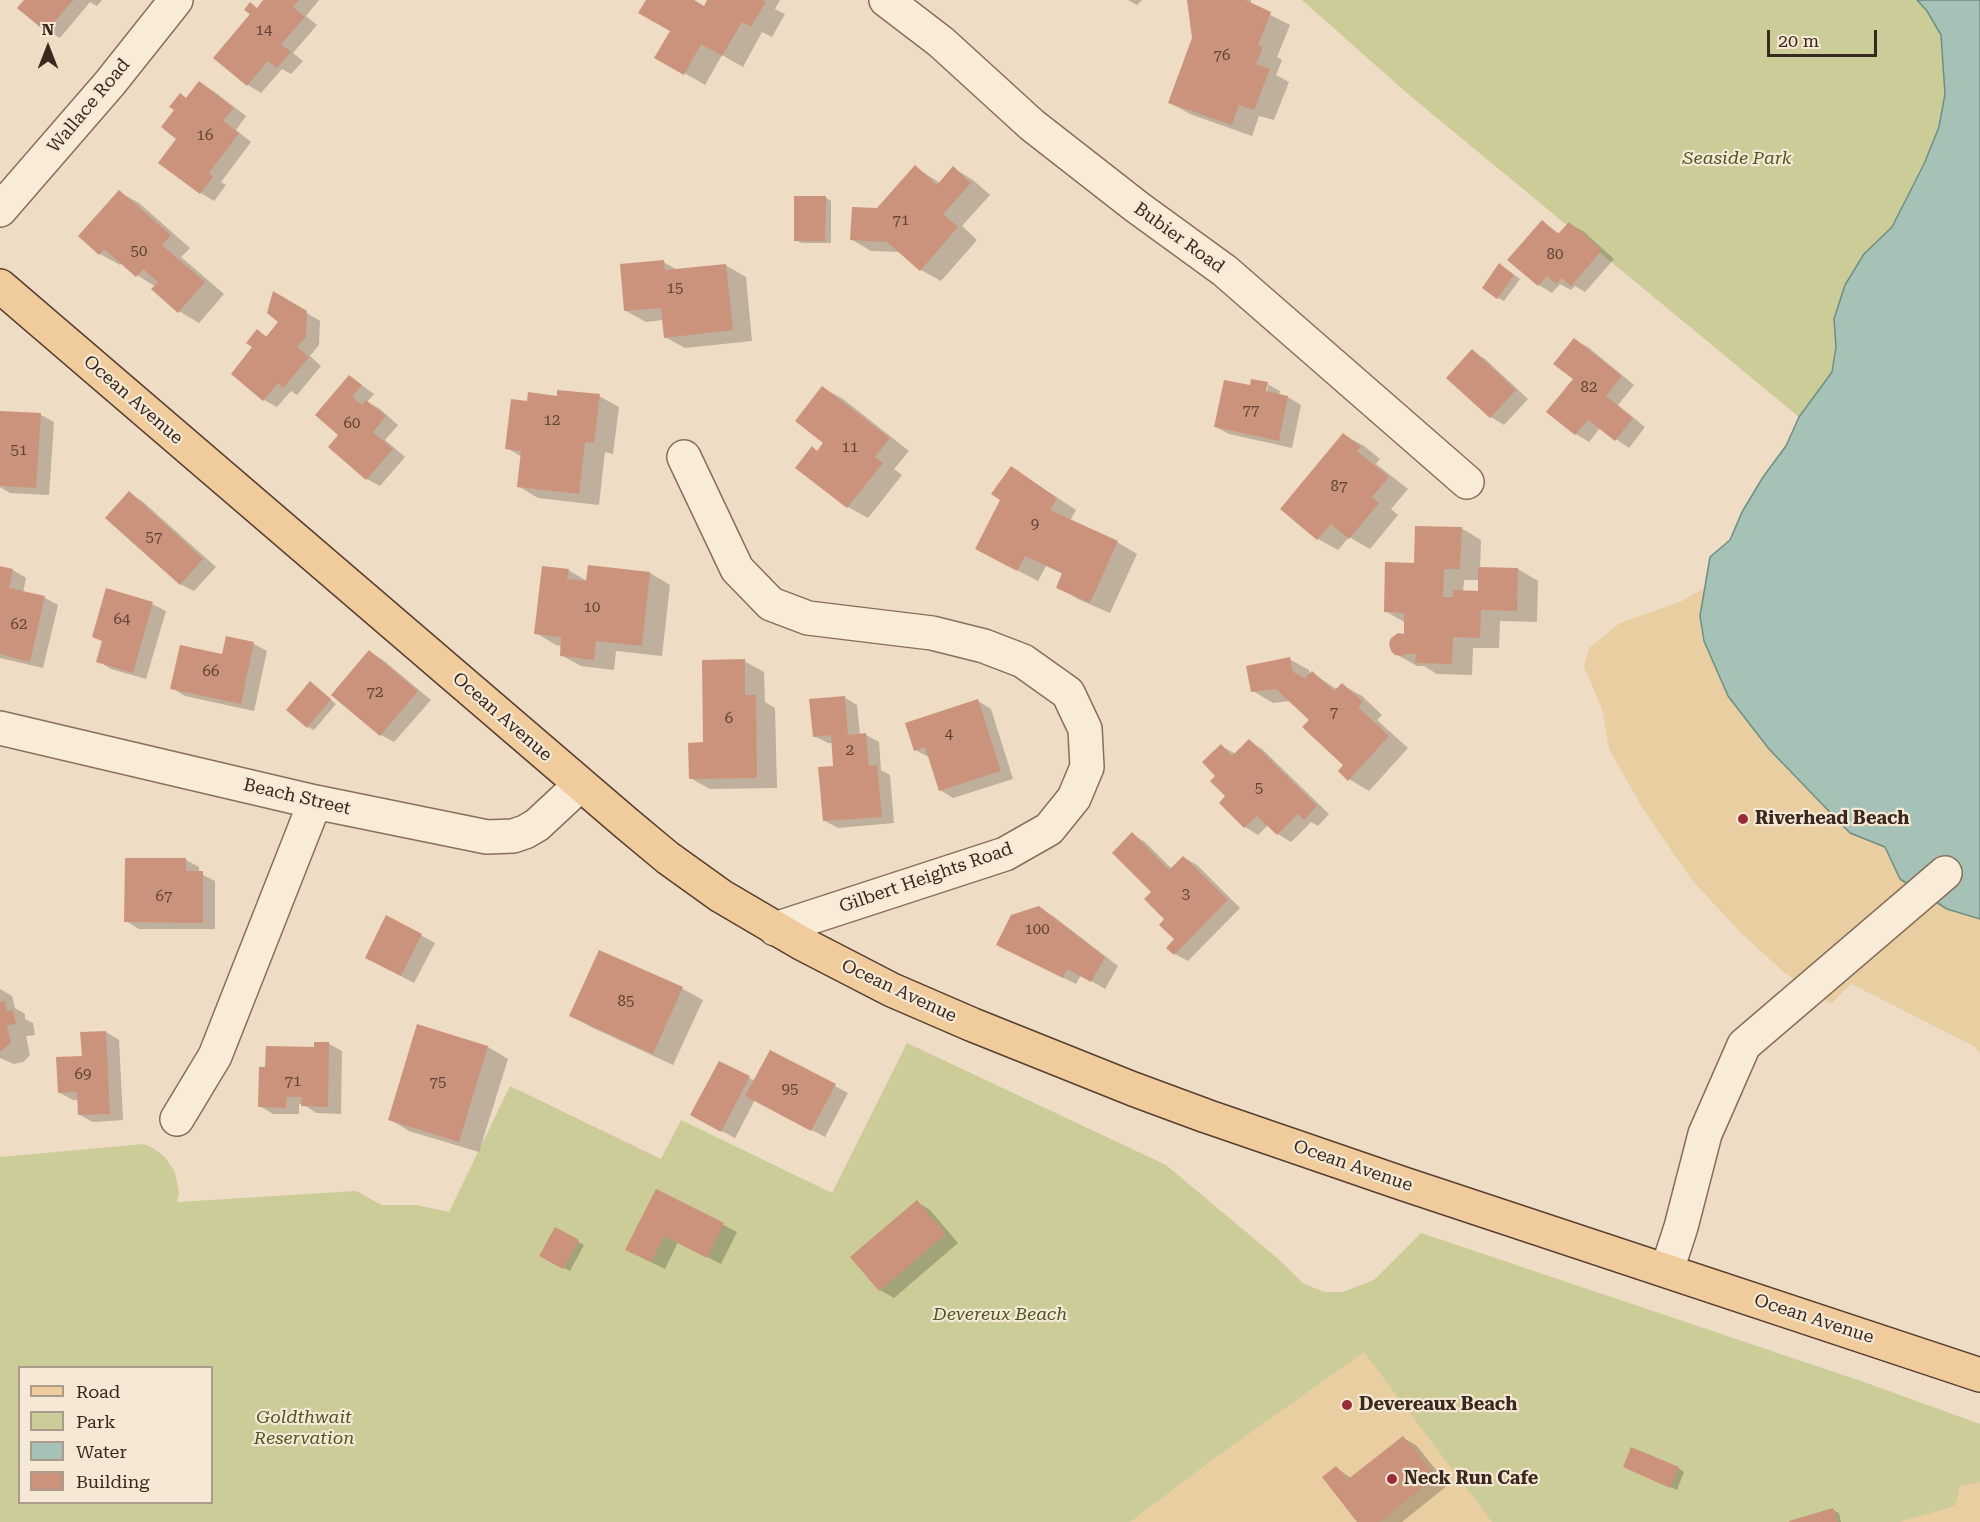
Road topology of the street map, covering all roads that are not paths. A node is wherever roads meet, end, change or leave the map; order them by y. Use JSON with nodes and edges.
{"nodes":[{"id":1,"x":176,"y":0,"type":"edge"},
{"id":2,"x":886,"y":0,"type":"edge"},
{"id":3,"x":0,"y":210,"type":"edge"},
{"id":4,"x":0,"y":286,"type":"edge"},
{"id":5,"x":684,"y":457,"type":"dead end"},
{"id":6,"x":1467,"y":482,"type":"dead end"},
{"id":7,"x":0,"y":728,"type":"edge"},
{"id":8,"x":580,"y":785,"type":"junction"},
{"id":9,"x":315,"y":802,"type":"junction"},
{"id":10,"x":1945,"y":873,"type":"dead end"},
{"id":11,"x":776,"y":929,"type":"junction"},
{"id":12,"x":177,"y":1119,"type":"dead end"},
{"id":13,"x":1667,"y":1270,"type":"junction"},
{"id":14,"x":1980,"y":1375,"type":"edge"}],
"edges":[{"from":1,"to":3,"type":"street","name":"Wallace Road"},
{"from":2,"to":6,"type":"street","name":"Bubier Road"},
{"from":4,"to":8,"type":"main road","name":"Ocean Avenue"},
{"from":5,"to":11,"type":"street","name":"Gilbert Heights Road"},
{"from":7,"to":9,"type":"street","name":"Beach Street"},
{"from":8,"to":9,"type":"street","name":"Beach Street"},
{"from":8,"to":11,"type":"main road","name":"Ocean Avenue"},
{"from":9,"to":12,"type":"street"},
{"from":10,"to":13,"type":"street"},
{"from":11,"to":13,"type":"main road","name":"Ocean Avenue"},
{"from":13,"to":14,"type":"main road","name":"Ocean Avenue"}]}
